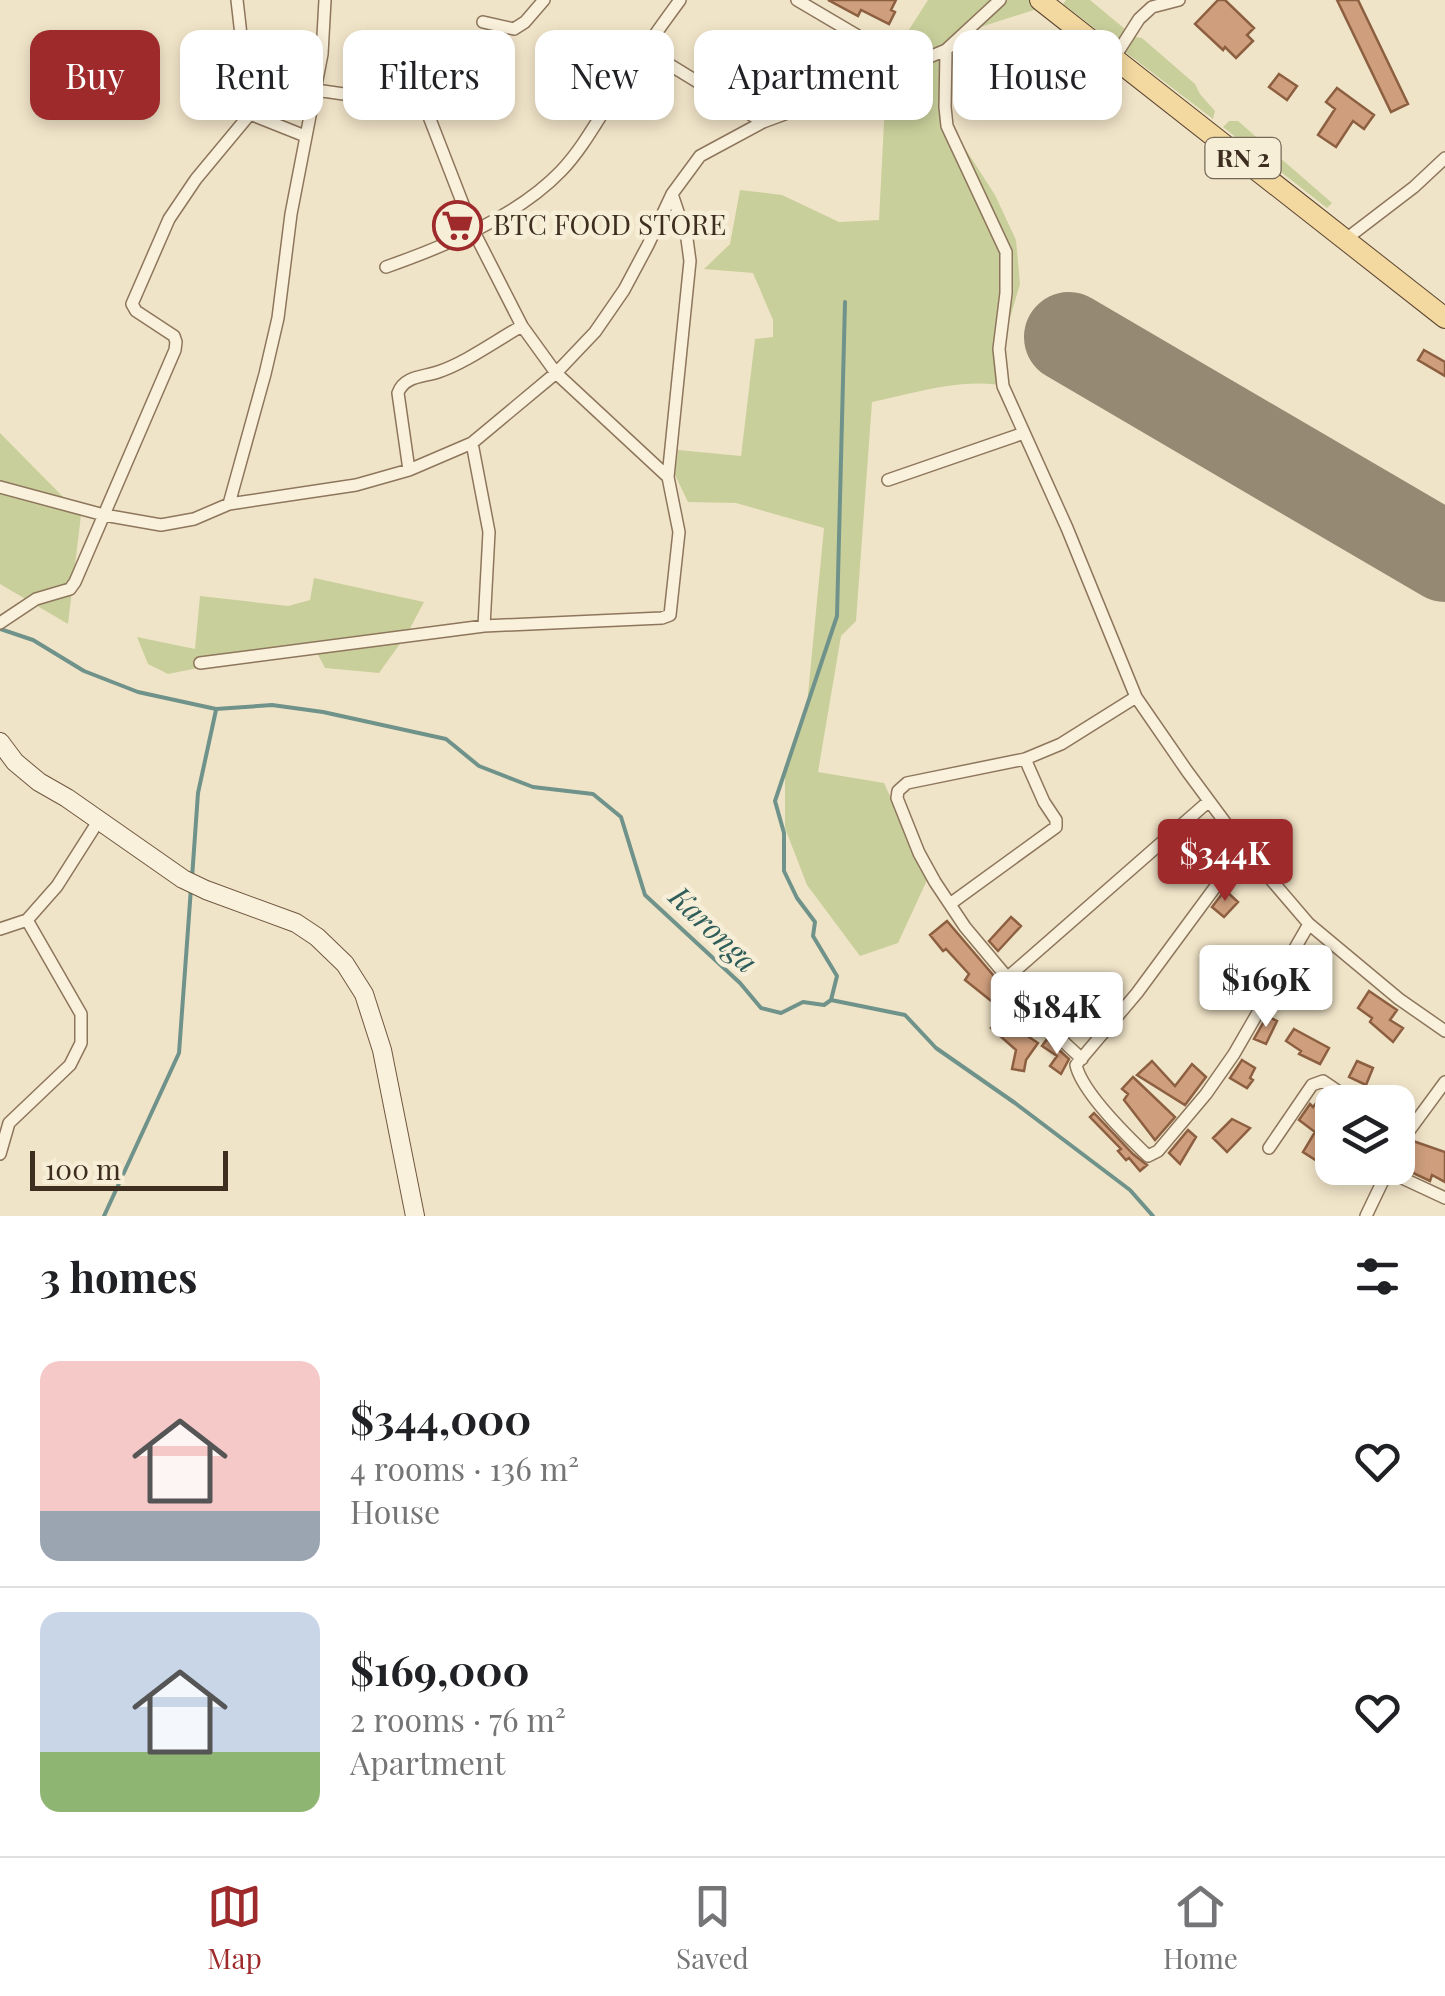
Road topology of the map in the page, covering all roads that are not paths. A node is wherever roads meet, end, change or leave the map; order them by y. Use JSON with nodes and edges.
{"nodes":[{"id":1,"x":238,"y":0,"type":"edge"},
{"id":2,"x":325,"y":0,"type":"edge"},
{"id":3,"x":544,"y":0,"type":"edge"},
{"id":4,"x":680,"y":0,"type":"edge"},
{"id":5,"x":797,"y":0,"type":"edge"},
{"id":6,"x":1000,"y":0,"type":"edge"},
{"id":7,"x":1179,"y":0,"type":"edge"},
{"id":8,"x":1048,"y":2,"type":"edge"},
{"id":9,"x":482,"y":22,"type":"dead end"},
{"id":10,"x":241,"y":30,"type":"edge"},
{"id":11,"x":658,"y":30,"type":"edge"},
{"id":12,"x":848,"y":30,"type":"edge"},
{"id":13,"x":1081,"y":30,"type":"edge"},
{"id":14,"x":323,"y":36,"type":"edge"},
{"id":15,"x":1122,"y":46,"type":"edge"},
{"id":16,"x":946,"y":50,"type":"junction"},
{"id":17,"x":933,"y":56,"type":"edge"},
{"id":18,"x":1122,"y":64,"type":"edge"},
{"id":19,"x":674,"y":67,"type":"edge"},
{"id":20,"x":245,"y":120,"type":"edge"},
{"id":21,"x":265,"y":120,"type":"edge"},
{"id":22,"x":309,"y":120,"type":"edge"},
{"id":23,"x":430,"y":120,"type":"edge"},
{"id":24,"x":597,"y":120,"type":"edge"},
{"id":25,"x":768,"y":120,"type":"edge"},
{"id":26,"x":763,"y":122,"type":"junction"},
{"id":27,"x":305,"y":136,"type":"junction"},
{"id":28,"x":1445,"y":158,"type":"edge"},
{"id":29,"x":672,"y":194,"type":"junction"},
{"id":30,"x":473,"y":230,"type":"junction"},
{"id":31,"x":1346,"y":239,"type":"junction"},
{"id":32,"x":386,"y":268,"type":"dead end"},
{"id":33,"x":1445,"y":318,"type":"edge"},
{"id":34,"x":522,"y":326,"type":"junction"},
{"id":35,"x":556,"y":373,"type":"junction"},
{"id":36,"x":1024,"y":433,"type":"junction"},
{"id":37,"x":472,"y":444,"type":"junction"},
{"id":38,"x":408,"y":470,"type":"junction"},
{"id":39,"x":668,"y":478,"type":"junction"},
{"id":40,"x":888,"y":480,"type":"dead end"},
{"id":41,"x":0,"y":487,"type":"edge"},
{"id":42,"x":228,"y":504,"type":"junction"},
{"id":43,"x":104,"y":515,"type":"junction"},
{"id":44,"x":0,"y":623,"type":"edge"},
{"id":45,"x":484,"y":626,"type":"junction"},
{"id":46,"x":200,"y":663,"type":"dead end"},
{"id":47,"x":1136,"y":697,"type":"junction"},
{"id":48,"x":0,"y":742,"type":"edge"},
{"id":49,"x":1025,"y":760,"type":"junction"},
{"id":50,"x":1209,"y":801,"type":"junction"},
{"id":51,"x":99,"y":820,"type":"junction"},
{"id":52,"x":1244,"y":848,"type":"junction"},
{"id":53,"x":950,"y":904,"type":"junction"},
{"id":54,"x":27,"y":920,"type":"junction"},
{"id":55,"x":1310,"y":924,"type":"junction"},
{"id":56,"x":0,"y":929,"type":"edge"},
{"id":57,"x":1008,"y":977,"type":"junction"},
{"id":58,"x":1445,"y":1031,"type":"edge"},
{"id":59,"x":1082,"y":1059,"type":"junction"},
{"id":60,"x":1445,"y":1082,"type":"edge"},
{"id":61,"x":1329,"y":1085,"type":"edge"},
{"id":62,"x":1415,"y":1121,"type":"edge"},
{"id":63,"x":1269,"y":1148,"type":"dead end"},
{"id":64,"x":0,"y":1154,"type":"edge"},
{"id":65,"x":1415,"y":1183,"type":"edge"},
{"id":66,"x":1381,"y":1185,"type":"edge"},
{"id":67,"x":1445,"y":1198,"type":"edge"},
{"id":68,"x":415,"y":1216,"type":"edge"},
{"id":69,"x":1366,"y":1216,"type":"edge"}],
"edges":[{"from":1,"to":10,"type":"street"},
{"from":2,"to":14,"type":"street"},
{"from":3,"to":9,"type":"street"},
{"from":4,"to":11,"type":"street"},
{"from":5,"to":12,"type":"street"},
{"from":6,"to":16,"type":"street"},
{"from":7,"to":15,"type":"street"},
{"from":8,"to":13,"type":"main road","number":"RN 2"},
{"from":16,"to":17,"type":"street"},
{"from":16,"to":36,"type":"street"},
{"from":18,"to":31,"type":"main road","number":"RN 2"},
{"from":19,"to":26,"type":"street"},
{"from":20,"to":43,"type":"street"},
{"from":21,"to":27,"type":"street"},
{"from":22,"to":27,"type":"street"},
{"from":23,"to":30,"type":"street"},
{"from":24,"to":30,"type":"street"},
{"from":25,"to":26,"type":"street"},
{"from":26,"to":29,"type":"street"},
{"from":27,"to":42,"type":"street"},
{"from":28,"to":31,"type":"street"},
{"from":29,"to":35,"type":"street"},
{"from":29,"to":39,"type":"street"},
{"from":30,"to":32,"type":"street"},
{"from":30,"to":34,"type":"street"},
{"from":31,"to":33,"type":"main road","number":"RN 2"},
{"from":34,"to":35,"type":"street"},
{"from":34,"to":38,"type":"street"},
{"from":35,"to":37,"type":"street"},
{"from":35,"to":39,"type":"street"},
{"from":36,"to":40,"type":"street"},
{"from":36,"to":47,"type":"street"},
{"from":37,"to":38,"type":"street"},
{"from":37,"to":45,"type":"street"},
{"from":38,"to":42,"type":"street"},
{"from":39,"to":45,"type":"street"},
{"from":41,"to":43,"type":"street"},
{"from":42,"to":43,"type":"street"},
{"from":43,"to":44,"type":"street"},
{"from":45,"to":46,"type":"street"},
{"from":47,"to":49,"type":"street"},
{"from":47,"to":50,"type":"street"},
{"from":48,"to":51,"type":"street"},
{"from":49,"to":53,"type":"street"},
{"from":49,"to":53,"type":"street"},
{"from":50,"to":52,"type":"street"},
{"from":50,"to":57,"type":"street"},
{"from":51,"to":54,"type":"street"},
{"from":51,"to":68,"type":"street"},
{"from":52,"to":55,"type":"street"},
{"from":52,"to":59,"type":"street"},
{"from":53,"to":57,"type":"street"},
{"from":54,"to":56,"type":"street"},
{"from":54,"to":64,"type":"street"},
{"from":55,"to":58,"type":"street"},
{"from":55,"to":59,"type":"street"},
{"from":57,"to":59,"type":"street"},
{"from":60,"to":62,"type":"street"},
{"from":61,"to":63,"type":"street"},
{"from":65,"to":67,"type":"street"},
{"from":66,"to":69,"type":"street"}]}
